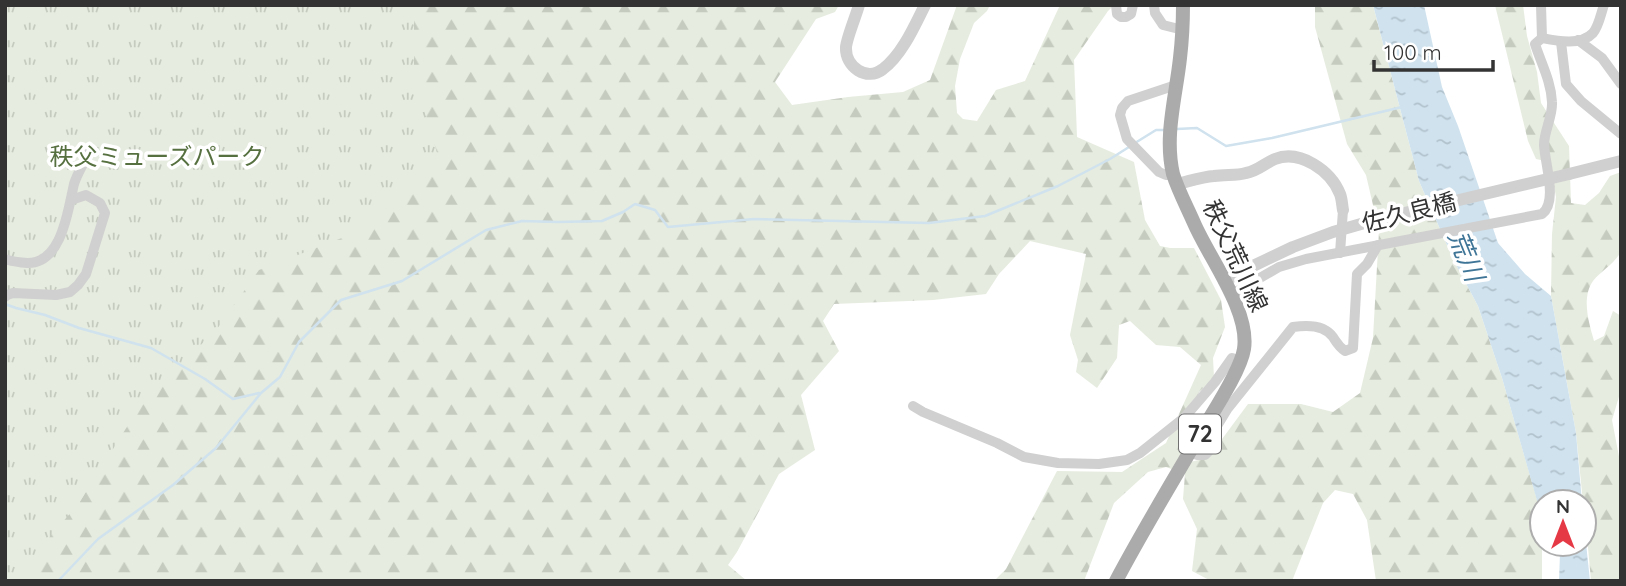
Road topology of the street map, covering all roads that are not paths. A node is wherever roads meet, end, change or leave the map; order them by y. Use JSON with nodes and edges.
{"nodes":[{"id":1,"x":859,"y":5,"type":"edge"},
{"id":2,"x":925,"y":5,"type":"edge"},
{"id":3,"x":1116,"y":5,"type":"edge"},
{"id":4,"x":1133,"y":5,"type":"edge"},
{"id":5,"x":1154,"y":5,"type":"edge"},
{"id":6,"x":1183,"y":5,"type":"edge"},
{"id":7,"x":1541,"y":5,"type":"edge"},
{"id":8,"x":1604,"y":5,"type":"edge"},
{"id":9,"x":1183,"y":30,"type":"junction"},
{"id":10,"x":1542,"y":38,"type":"junction"},
{"id":11,"x":1578,"y":40,"type":"junction"},
{"id":12,"x":1561,"y":42,"type":"junction"},
{"id":13,"x":1621,"y":84,"type":"edge"},
{"id":14,"x":1176,"y":85,"type":"junction"},
{"id":15,"x":1621,"y":134,"type":"edge"},
{"id":16,"x":88,"y":154,"type":"dead end"},
{"id":17,"x":1621,"y":161,"type":"edge"},
{"id":18,"x":1176,"y":180,"type":"junction"},
{"id":19,"x":72,"y":200,"type":"junction"},
{"id":20,"x":1343,"y":210,"type":"joint"},
{"id":21,"x":1378,"y":245,"type":"junction"},
{"id":22,"x":1340,"y":253,"type":"junction"},
{"id":23,"x":5,"y":259,"type":"edge"},
{"id":24,"x":1228,"y":288,"type":"junction"},
{"id":25,"x":5,"y":297,"type":"edge"},
{"id":26,"x":1241,"y":361,"type":"junction"},
{"id":27,"x":913,"y":406,"type":"dead end"},
{"id":28,"x":1190,"y":452,"type":"junction"},
{"id":29,"x":1116,"y":581,"type":"edge"}],
"edges":[{"from":1,"to":2,"type":"street"},
{"from":3,"to":4,"type":"street"},
{"from":5,"to":9,"type":"street"},
{"from":6,"to":9,"type":"main road","name":"秩父荒川線","number":"72"},
{"from":7,"to":10,"type":"street"},
{"from":8,"to":11,"type":"street"},
{"from":9,"to":14,"type":"main road","name":"秩父荒川線","number":"72"},
{"from":10,"to":12,"type":"street"},
{"from":10,"to":21,"type":"street"},
{"from":11,"to":12,"type":"street"},
{"from":11,"to":13,"type":"street"},
{"from":12,"to":15,"type":"street"},
{"from":14,"to":18,"type":"main road","name":"秩父荒川線","number":"72"},
{"from":14,"to":18,"type":"street"},
{"from":16,"to":19,"type":"street"},
{"from":17,"to":24,"type":"street","name":"佐久良橋","bridge":true},
{"from":18,"to":20,"type":"street"},
{"from":18,"to":24,"type":"main road","name":"秩父荒川線","number":"72"},
{"from":19,"to":23,"type":"street"},
{"from":19,"to":25,"type":"street"},
{"from":20,"to":22,"type":"street"},
{"from":21,"to":22,"type":"street"},
{"from":21,"to":28,"type":"street"},
{"from":22,"to":24,"type":"street"},
{"from":24,"to":26,"type":"main road","name":"秩父荒川線","number":"72"},
{"from":26,"to":27,"type":"street"},
{"from":26,"to":28,"type":"main road","name":"秩父荒川線","number":"72"},
{"from":28,"to":29,"type":"main road","name":"秩父荒川線","number":"72"}]}
